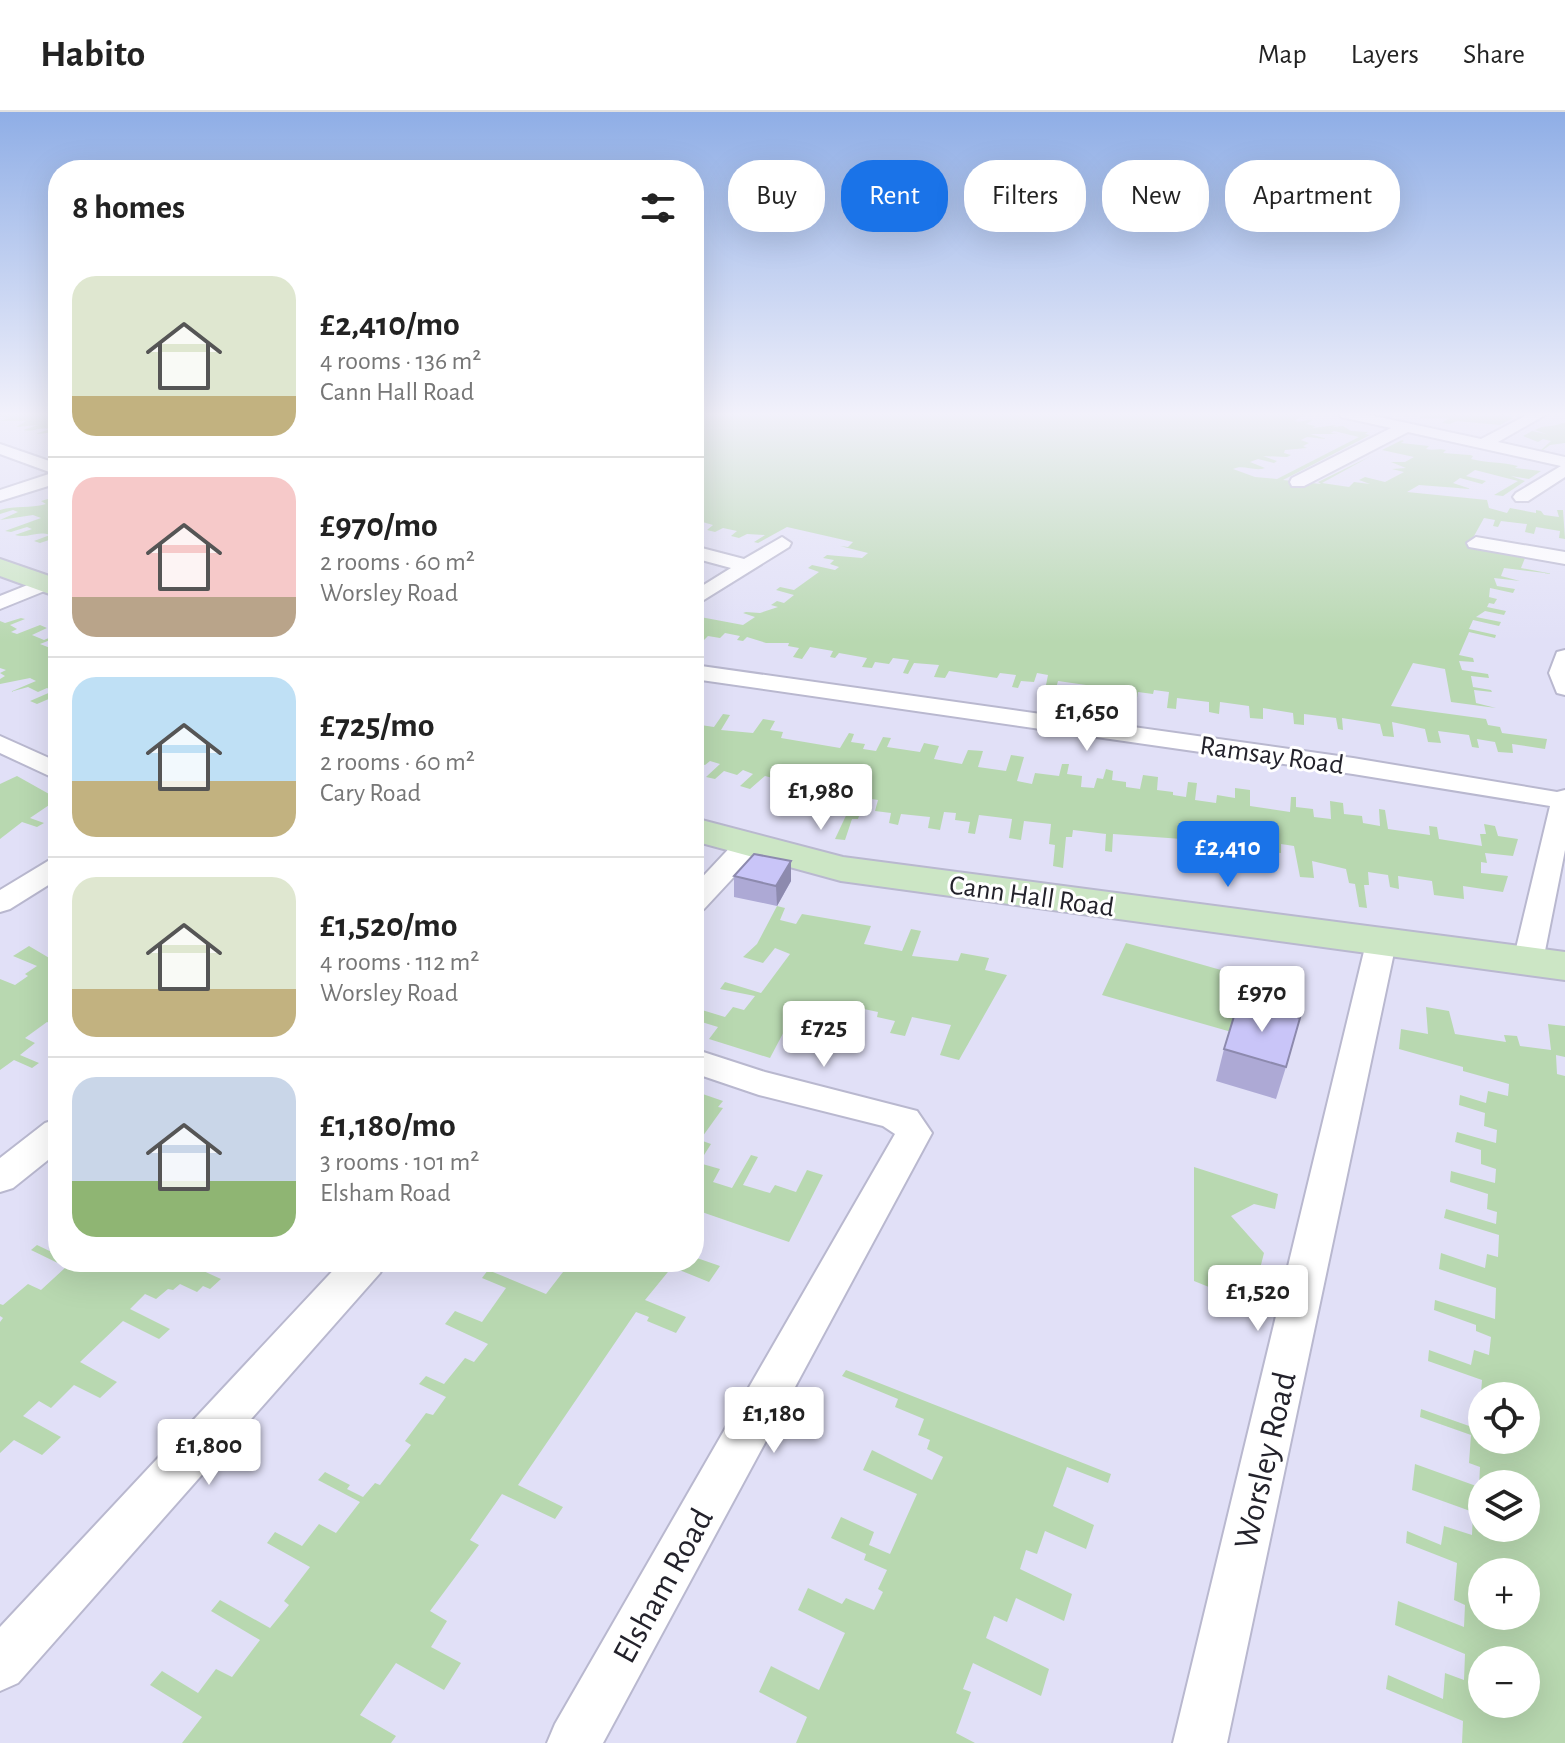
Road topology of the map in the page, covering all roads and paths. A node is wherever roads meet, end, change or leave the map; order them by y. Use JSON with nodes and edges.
{"nodes":[{"id":1,"x":1533,"y":490,"type":"edge"},
{"id":2,"x":1522,"y":497,"type":"dead end"},
{"id":3,"x":782,"y":543,"type":"dead end"},
{"id":4,"x":1476,"y":543,"type":"dead end"},
{"id":5,"x":704,"y":555,"type":"edge"},
{"id":6,"x":1565,"y":558,"type":"edge"},
{"id":7,"x":747,"y":566,"type":"junction"},
{"id":8,"x":0,"y":567,"type":"edge"},
{"id":9,"x":48,"y":585,"type":"edge"},
{"id":10,"x":48,"y":587,"type":"edge"},
{"id":11,"x":704,"y":594,"type":"edge"},
{"id":12,"x":0,"y":603,"type":"edge"},
{"id":13,"x":1565,"y":657,"type":"edge"},
{"id":14,"x":704,"y":673,"type":"edge"},
{"id":15,"x":1565,"y":688,"type":"edge"},
{"id":16,"x":0,"y":743,"type":"edge"},
{"id":17,"x":48,"y":767,"type":"edge"},
{"id":18,"x":1564,"y":800,"type":"edge"},
{"id":19,"x":704,"y":832,"type":"edge"},
{"id":20,"x":747,"y":846,"type":"junction"},
{"id":21,"x":48,"y":873,"type":"edge"},
{"id":22,"x":704,"y":892,"type":"edge"},
{"id":23,"x":0,"y":903,"type":"edge"},
{"id":24,"x":1381,"y":943,"type":"junction"},
{"id":25,"x":1546,"y":964,"type":"edge"},
{"id":26,"x":704,"y":1064,"type":"edge"},
{"id":27,"x":48,"y":1140,"type":"edge"},
{"id":28,"x":0,"y":1178,"type":"edge"},
{"id":29,"x":357,"y":1272,"type":"edge"},
{"id":30,"x":0,"y":1665,"type":"edge"},
{"id":31,"x":574,"y":1743,"type":"edge"},
{"id":32,"x":1200,"y":1743,"type":"edge"}],
"edges":[{"from":1,"to":2,"type":"street"},
{"from":3,"to":7,"type":"street"},
{"from":4,"to":6,"type":"street"},
{"from":5,"to":7,"type":"street"},
{"from":7,"to":11,"type":"street"},
{"from":8,"to":9,"type":"street"},
{"from":10,"to":12,"type":"street"},
{"from":13,"to":15,"type":"street"},
{"from":14,"to":18,"type":"street","name":"Ramsay Road"},
{"from":16,"to":17,"type":"street"},
{"from":18,"to":25,"type":"street"},
{"from":19,"to":20,"type":"street","name":"Cann Hall Road"},
{"from":20,"to":22,"type":"street"},
{"from":20,"to":24,"type":"street","name":"Cann Hall Road"},
{"from":21,"to":23,"type":"street"},
{"from":24,"to":25,"type":"street","name":"Cann Hall Road"},
{"from":24,"to":32,"type":"street","name":"Worsley Road"},
{"from":26,"to":31,"type":"street","name":"Elsham Road"},
{"from":27,"to":28,"type":"street"},
{"from":29,"to":30,"type":"street"}]}
